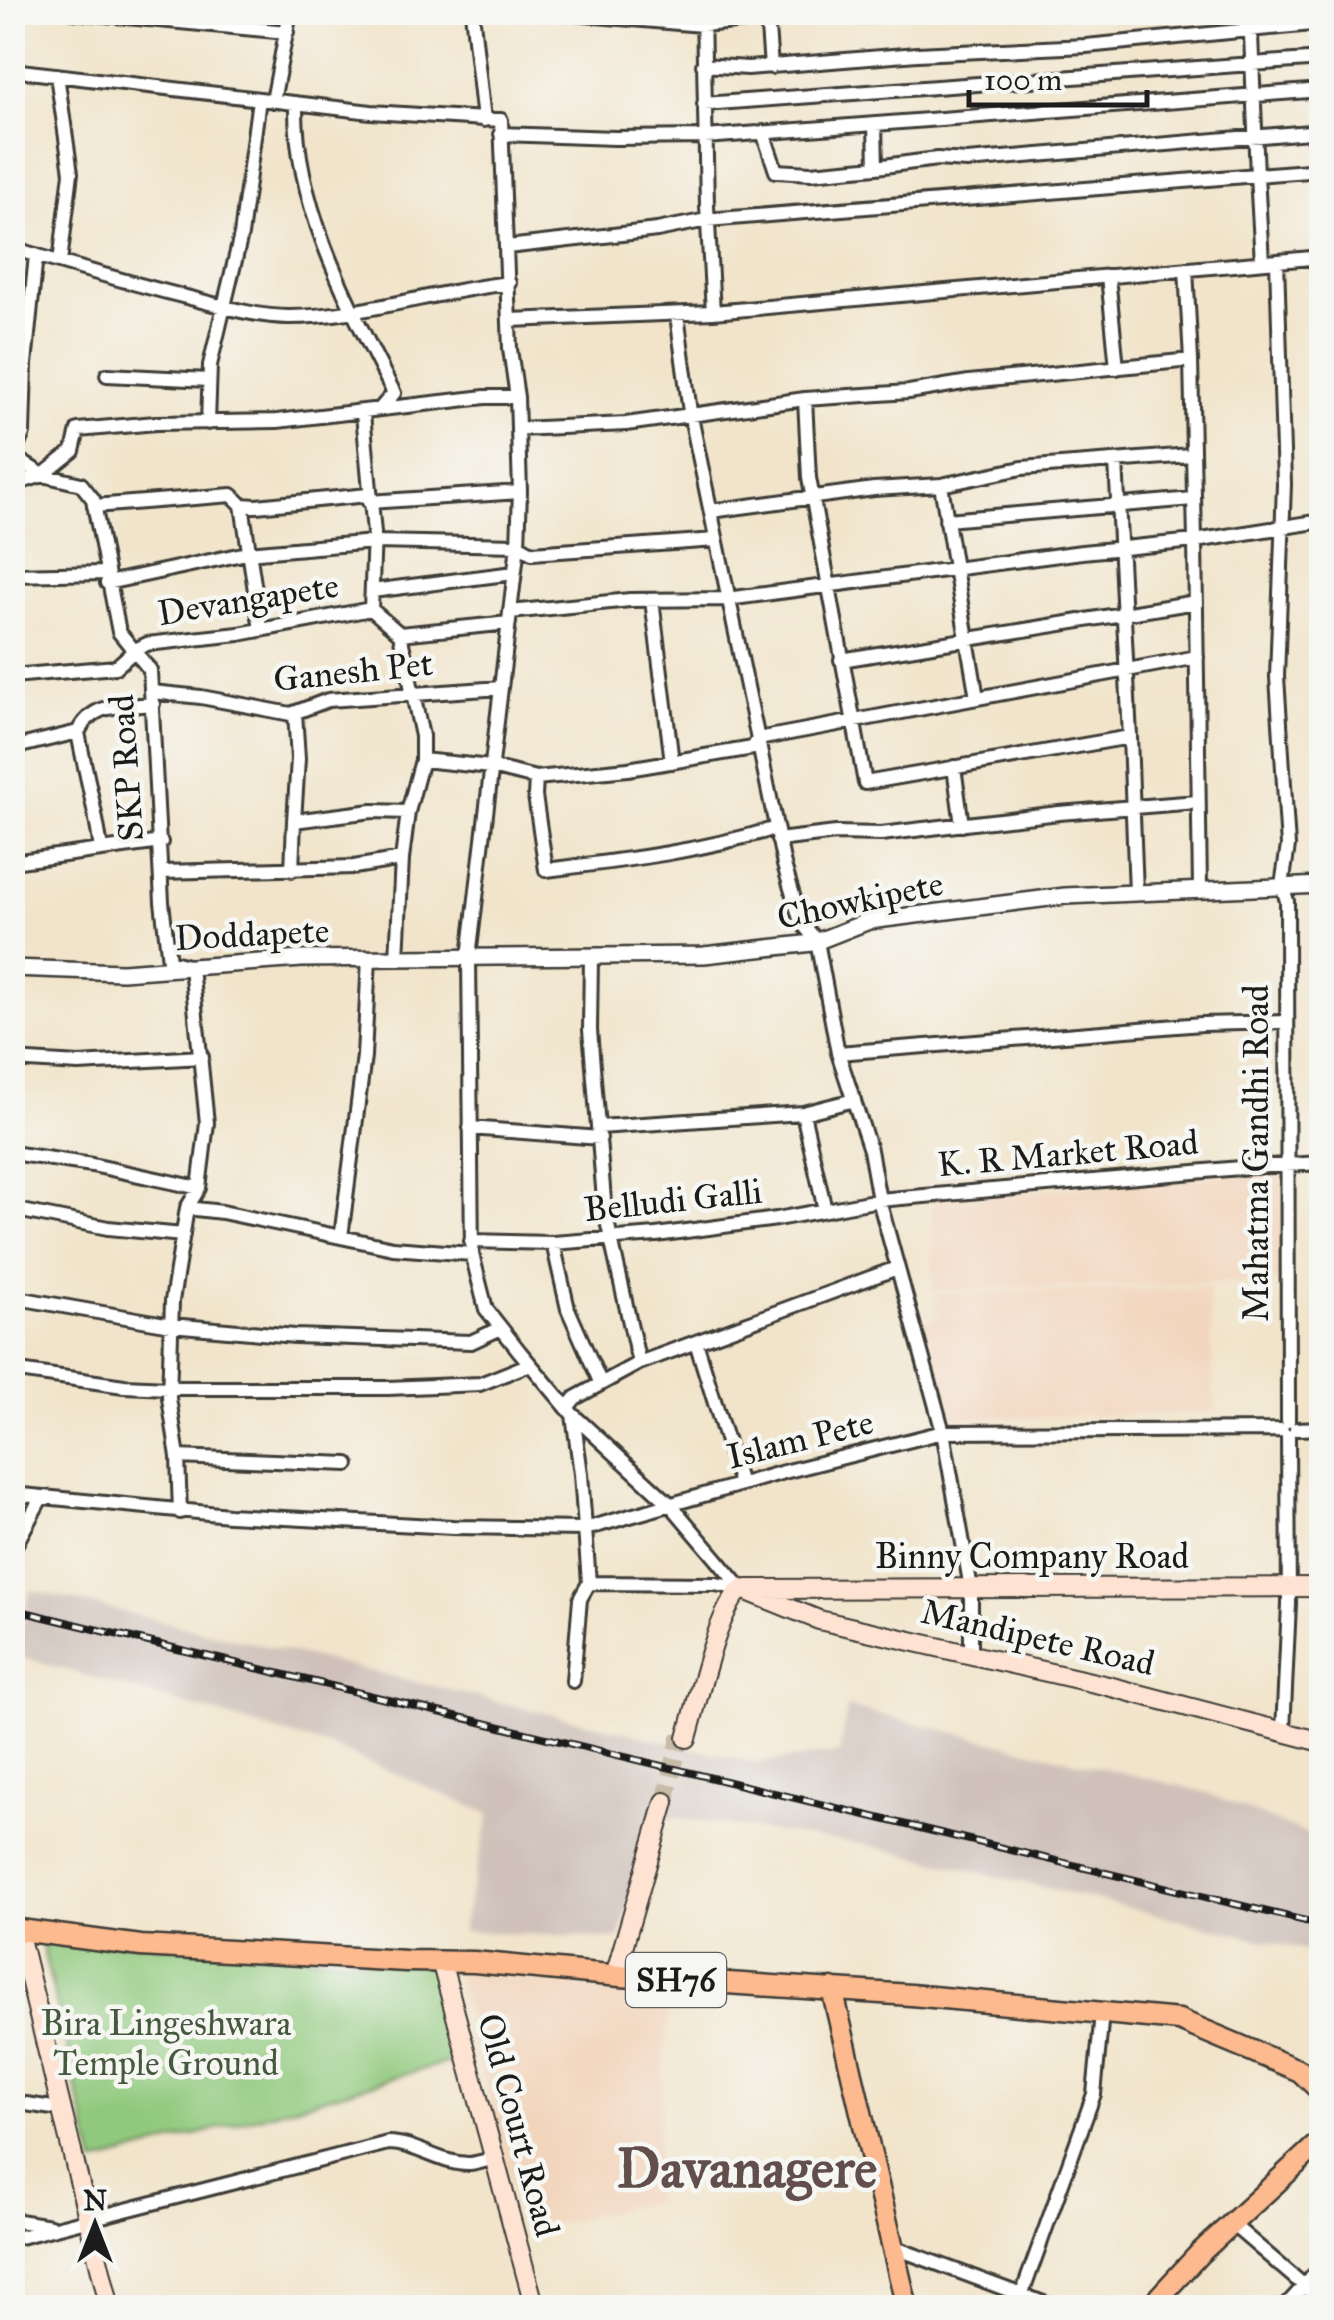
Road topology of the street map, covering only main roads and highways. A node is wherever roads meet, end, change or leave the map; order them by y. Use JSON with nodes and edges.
{"nodes":[{"id":1,"x":1322,"y":1587,"type":"edge"},
{"id":2,"x":738,"y":1588,"type":"junction"},
{"id":3,"x":684,"y":1736,"type":"tunnel mouth"},
{"id":4,"x":1322,"y":1742,"type":"edge"},
{"id":5,"x":668,"y":1803,"type":"tunnel mouth"},
{"id":6,"x":15,"y":1929,"type":"edge"},
{"id":7,"x":441,"y":1961,"type":"junction"},
{"id":8,"x":618,"y":1976,"type":"junction"},
{"id":9,"x":832,"y":1989,"type":"junction"},
{"id":10,"x":1322,"y":2092,"type":"edge"},
{"id":11,"x":1322,"y":2140,"type":"edge"},
{"id":12,"x":110,"y":2308,"type":"edge"},
{"id":13,"x":535,"y":2308,"type":"edge"},
{"id":14,"x":907,"y":2308,"type":"edge"},
{"id":15,"x":1148,"y":2308,"type":"edge"}],
"edges":[{"from":1,"to":2,"type":"main road","name":"Binny Company Road"},
{"from":2,"to":3,"type":"main road"},
{"from":2,"to":4,"type":"main road","name":"Mandipete Road"},
{"from":5,"to":8,"type":"main road"},
{"from":6,"to":7,"type":"main road","number":"SH76"},
{"from":6,"to":12,"type":"main road"},
{"from":7,"to":8,"type":"main road","number":"SH76"},
{"from":7,"to":13,"type":"main road","name":"Old Court Road"},
{"from":8,"to":9,"type":"main road","number":"SH76"},
{"from":9,"to":10,"type":"main road","number":"SH76"},
{"from":9,"to":14,"type":"main road"},
{"from":11,"to":15,"type":"main road"}]}
